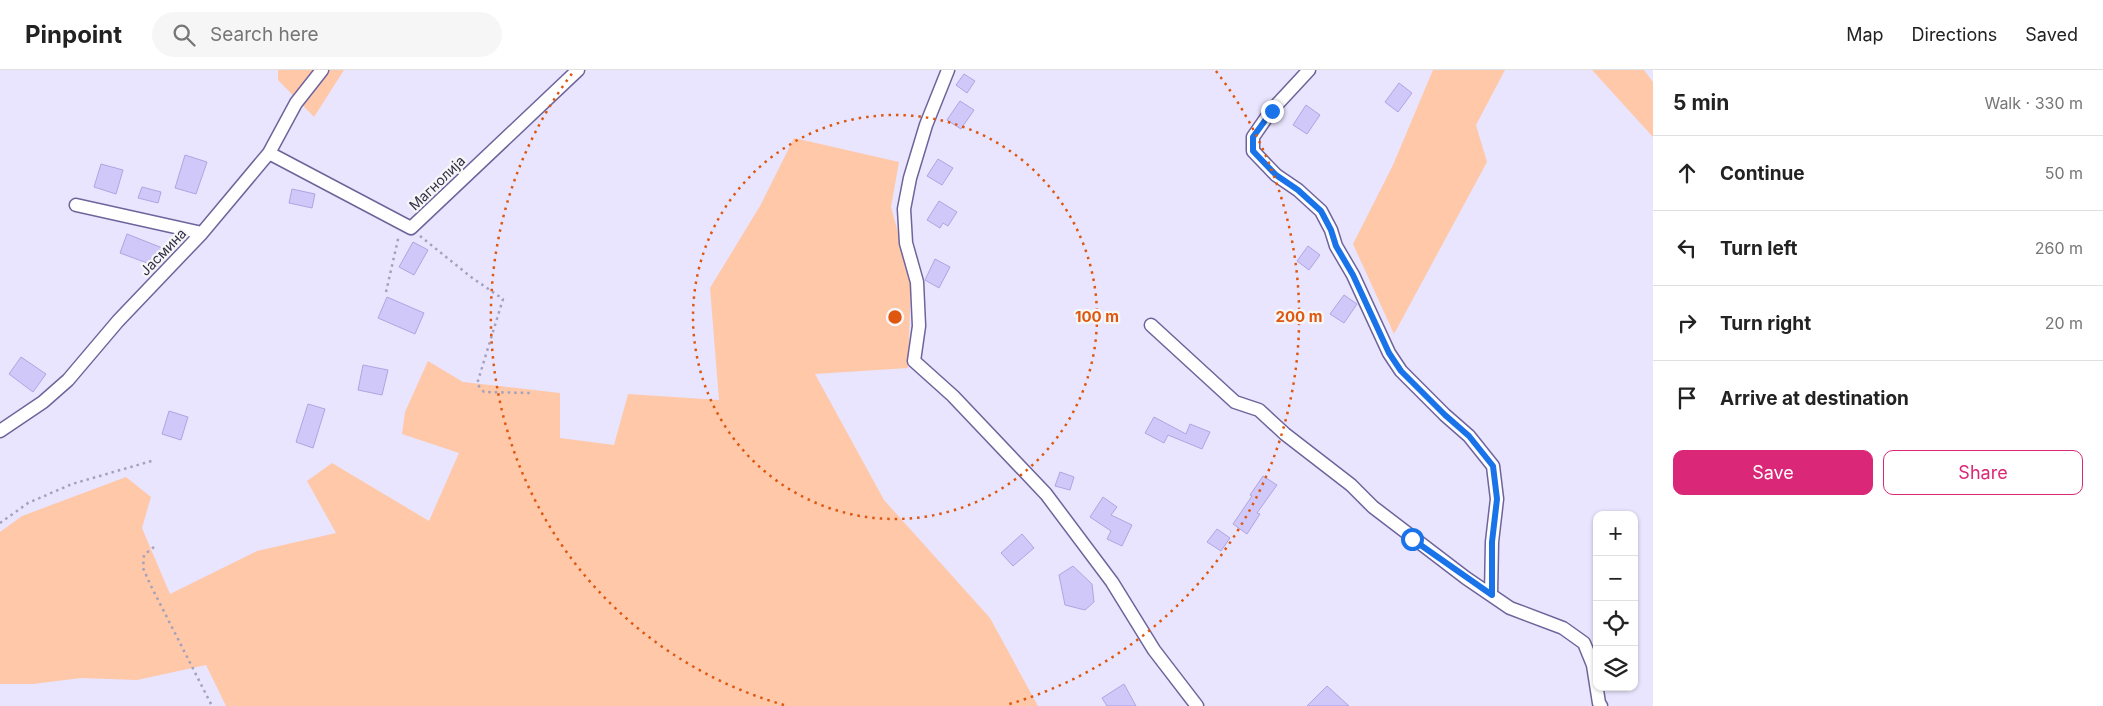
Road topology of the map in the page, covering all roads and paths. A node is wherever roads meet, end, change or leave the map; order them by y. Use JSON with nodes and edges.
{"nodes":[{"id":1,"x":322,"y":70,"type":"edge"},
{"id":2,"x":578,"y":70,"type":"edge"},
{"id":3,"x":948,"y":70,"type":"edge"},
{"id":4,"x":1309,"y":70,"type":"edge"},
{"id":5,"x":269,"y":153,"type":"junction"},
{"id":6,"x":76,"y":204,"type":"dead end"},
{"id":7,"x":406,"y":225,"type":"junction"},
{"id":8,"x":202,"y":233,"type":"junction"},
{"id":9,"x":386,"y":292,"type":"dead end"},
{"id":10,"x":1150,"y":325,"type":"dead end"},
{"id":11,"x":532,"y":394,"type":"dead end"},
{"id":12,"x":0,"y":431,"type":"edge"},
{"id":13,"x":155,"y":460,"type":"dead end"},
{"id":14,"x":0,"y":523,"type":"edge"},
{"id":15,"x":154,"y":547,"type":"dead end"},
{"id":16,"x":1492,"y":595,"type":"junction"},
{"id":17,"x":212,"y":706,"type":"edge"},
{"id":18,"x":1197,"y":706,"type":"edge"},
{"id":19,"x":1601,"y":706,"type":"edge"}],
"edges":[{"from":1,"to":5,"type":"street","name":"Јасмина"},
{"from":2,"to":7,"type":"street","name":"Магнолија"},
{"from":3,"to":18,"type":"street"},
{"from":4,"to":16,"type":"street"},
{"from":5,"to":7,"type":"street","name":"Магнолија"},
{"from":5,"to":8,"type":"street","name":"Јасмина"},
{"from":6,"to":8,"type":"street"},
{"from":7,"to":9,"type":"path"},
{"from":7,"to":11,"type":"path"},
{"from":8,"to":12,"type":"street","name":"Јасмина"},
{"from":10,"to":16,"type":"street"},
{"from":13,"to":14,"type":"path"},
{"from":15,"to":17,"type":"path"},
{"from":16,"to":19,"type":"street"}]}
